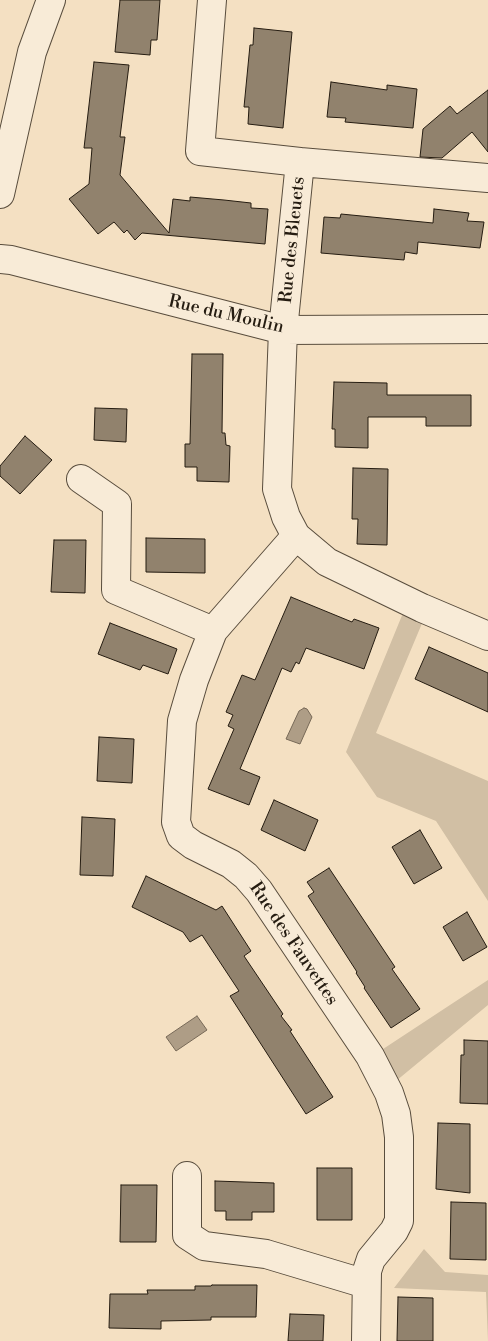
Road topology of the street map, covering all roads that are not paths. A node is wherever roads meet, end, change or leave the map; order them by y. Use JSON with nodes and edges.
{"nodes":[{"id":1,"x":52,"y":0,"type":"edge"},
{"id":2,"x":212,"y":0,"type":"edge"},
{"id":3,"x":300,"y":162,"type":"junction"},
{"id":4,"x":488,"y":178,"type":"edge"},
{"id":5,"x":0,"y":194,"type":"edge"},
{"id":6,"x":0,"y":260,"type":"edge"},
{"id":7,"x":488,"y":329,"type":"edge"},
{"id":8,"x":283,"y":330,"type":"junction"},
{"id":9,"x":81,"y":479,"type":"dead end"},
{"id":10,"x":296,"y":536,"type":"junction"},
{"id":11,"x":213,"y":631,"type":"junction"},
{"id":12,"x":488,"y":636,"type":"edge"},
{"id":13,"x":187,"y":1176,"type":"dead end"},
{"id":14,"x":366,"y":1284,"type":"junction"},
{"id":15,"x":366,"y":1341,"type":"edge"}],
"edges":[{"from":1,"to":5,"type":"street"},
{"from":2,"to":3,"type":"street","name":"Rue des Bleuets"},
{"from":3,"to":4,"type":"street"},
{"from":3,"to":8,"type":"street","name":"Rue des Bleuets"},
{"from":6,"to":8,"type":"street","name":"Rue du Moulin"},
{"from":7,"to":8,"type":"street","name":"Rue du Moulin"},
{"from":8,"to":10,"type":"street","name":"Rue des Bleuets"},
{"from":9,"to":11,"type":"street"},
{"from":10,"to":11,"type":"street","name":"Rue des Fauvettes"},
{"from":10,"to":12,"type":"street"},
{"from":11,"to":14,"type":"street","name":"Rue des Fauvettes"},
{"from":13,"to":14,"type":"street"},
{"from":14,"to":15,"type":"street","name":"Rue des Fauvettes"}]}
